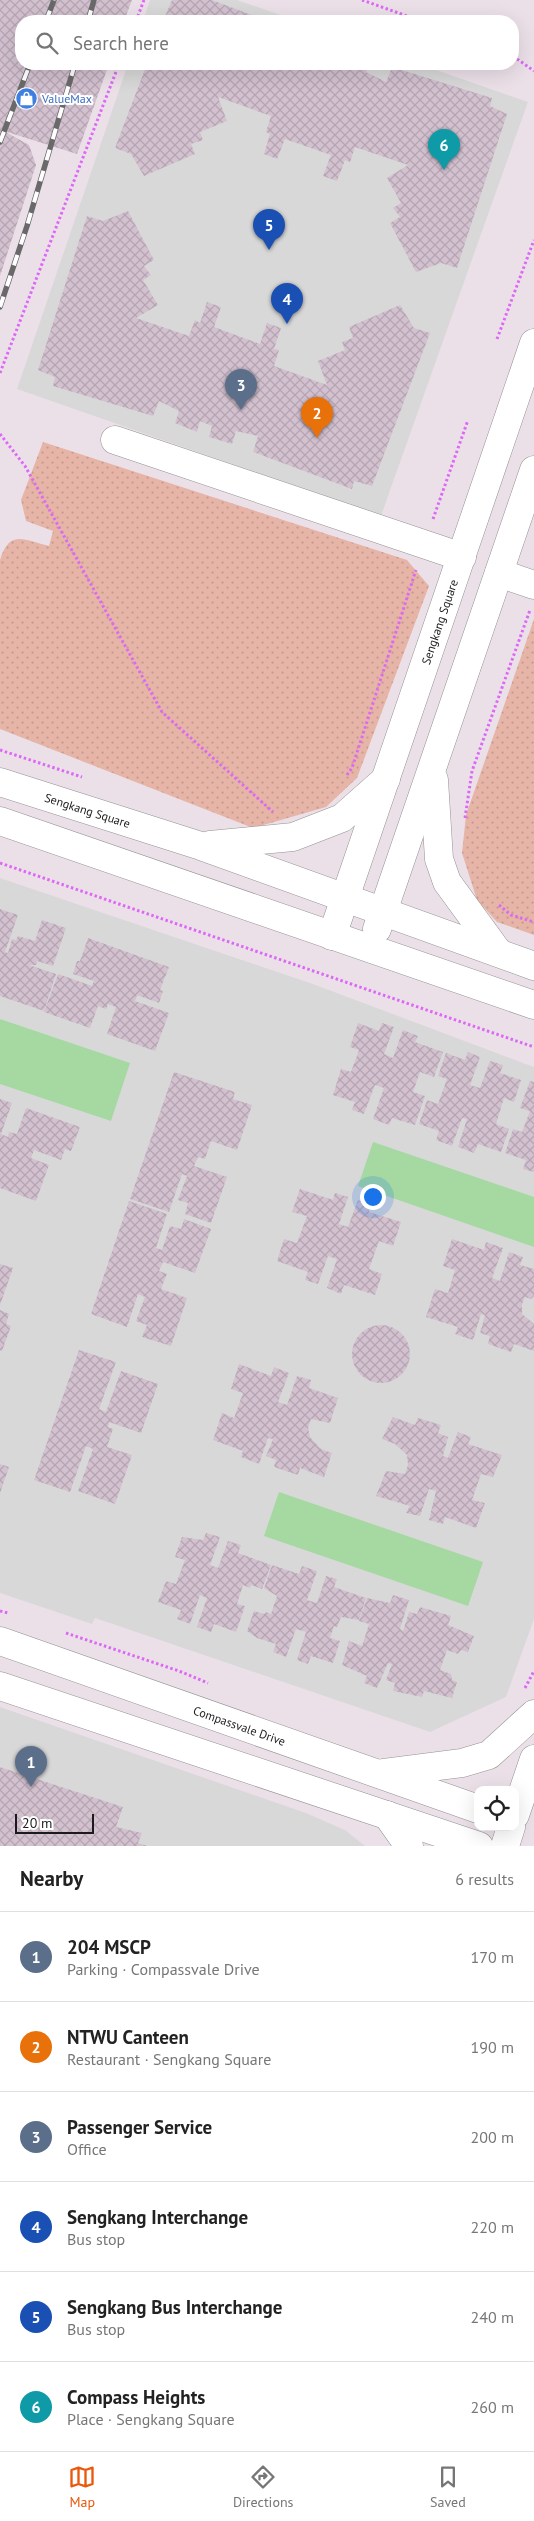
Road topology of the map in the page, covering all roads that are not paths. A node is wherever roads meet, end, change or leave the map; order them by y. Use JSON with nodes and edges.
{"nodes":[{"id":1,"x":534,"y":343,"type":"edge"},
{"id":2,"x":526,"y":395,"type":"edge"},
{"id":3,"x":115,"y":440,"type":"dead end"},
{"id":4,"x":534,"y":470,"type":"edge"},
{"id":5,"x":462,"y":557,"type":"junction"},
{"id":6,"x":500,"y":573,"type":"junction"},
{"id":7,"x":532,"y":596,"type":"edge"},
{"id":8,"x":434,"y":768,"type":"junction"},
{"id":9,"x":389,"y":776,"type":"junction"},
{"id":10,"x":0,"y":782,"type":"edge"},
{"id":11,"x":0,"y":822,"type":"edge"},
{"id":12,"x":201,"y":846,"type":"junction"},
{"id":13,"x":345,"y":899,"type":"junction"},
{"id":14,"x":383,"y":913,"type":"junction"},
{"id":15,"x":332,"y":936,"type":"junction"},
{"id":16,"x":370,"y":949,"type":"junction"},
{"id":17,"x":498,"y":952,"type":"junction"},
{"id":18,"x":534,"y":966,"type":"edge"},
{"id":19,"x":534,"y":1005,"type":"edge"},
{"id":20,"x":0,"y":1641,"type":"edge"},
{"id":21,"x":0,"y":1686,"type":"edge"},
{"id":22,"x":534,"y":1714,"type":"edge"},
{"id":23,"x":534,"y":1759,"type":"edge"},
{"id":24,"x":378,"y":1774,"type":"junction"},
{"id":25,"x":519,"y":1803,"type":"edge"},
{"id":26,"x":474,"y":1808,"type":"edge"},
{"id":27,"x":387,"y":1815,"type":"junction"},
{"id":28,"x":519,"y":1823,"type":"edge"},
{"id":29,"x":534,"y":1829,"type":"edge"},
{"id":30,"x":510,"y":1831,"type":"edge"},
{"id":31,"x":409,"y":1846,"type":"edge"},
{"id":32,"x":479,"y":1846,"type":"edge"},
{"id":33,"x":505,"y":1846,"type":"edge"}],
"edges":[{"from":1,"to":2,"type":"street","name":"Sengkang Square"},
{"from":2,"to":5,"type":"street","name":"Sengkang Square"},
{"from":3,"to":5,"type":"street"},
{"from":4,"to":6,"type":"street"},
{"from":5,"to":9,"type":"street","name":"Sengkang Square"},
{"from":6,"to":7,"type":"street"},
{"from":6,"to":8,"type":"street"},
{"from":8,"to":14,"type":"street"},
{"from":8,"to":17,"type":"street"},
{"from":9,"to":12,"type":"street"},
{"from":9,"to":13,"type":"street","name":"Sengkang Square"},
{"from":10,"to":12,"type":"street","name":"Sengkang Square"},
{"from":11,"to":15,"type":"street"},
{"from":12,"to":13,"type":"street","name":"Sengkang Square"},
{"from":13,"to":14,"type":"street","name":"Sengkang Square"},
{"from":13,"to":15,"type":"street","name":"Sengkang Square"},
{"from":14,"to":16,"type":"street"},
{"from":14,"to":17,"type":"street","name":"Sengkang Square"},
{"from":15,"to":16,"type":"street"},
{"from":16,"to":19,"type":"street"},
{"from":17,"to":18,"type":"street","name":"Sengkang Square"},
{"from":20,"to":24,"type":"street","name":"Compassvale Drive"},
{"from":21,"to":27,"type":"street"},
{"from":22,"to":24,"type":"street"},
{"from":23,"to":25,"type":"street"},
{"from":24,"to":26,"type":"street","name":"Compassvale Drive"},
{"from":27,"to":31,"type":"street"},
{"from":27,"to":32,"type":"street"},
{"from":28,"to":29,"type":"street"},
{"from":30,"to":33,"type":"street"}]}
